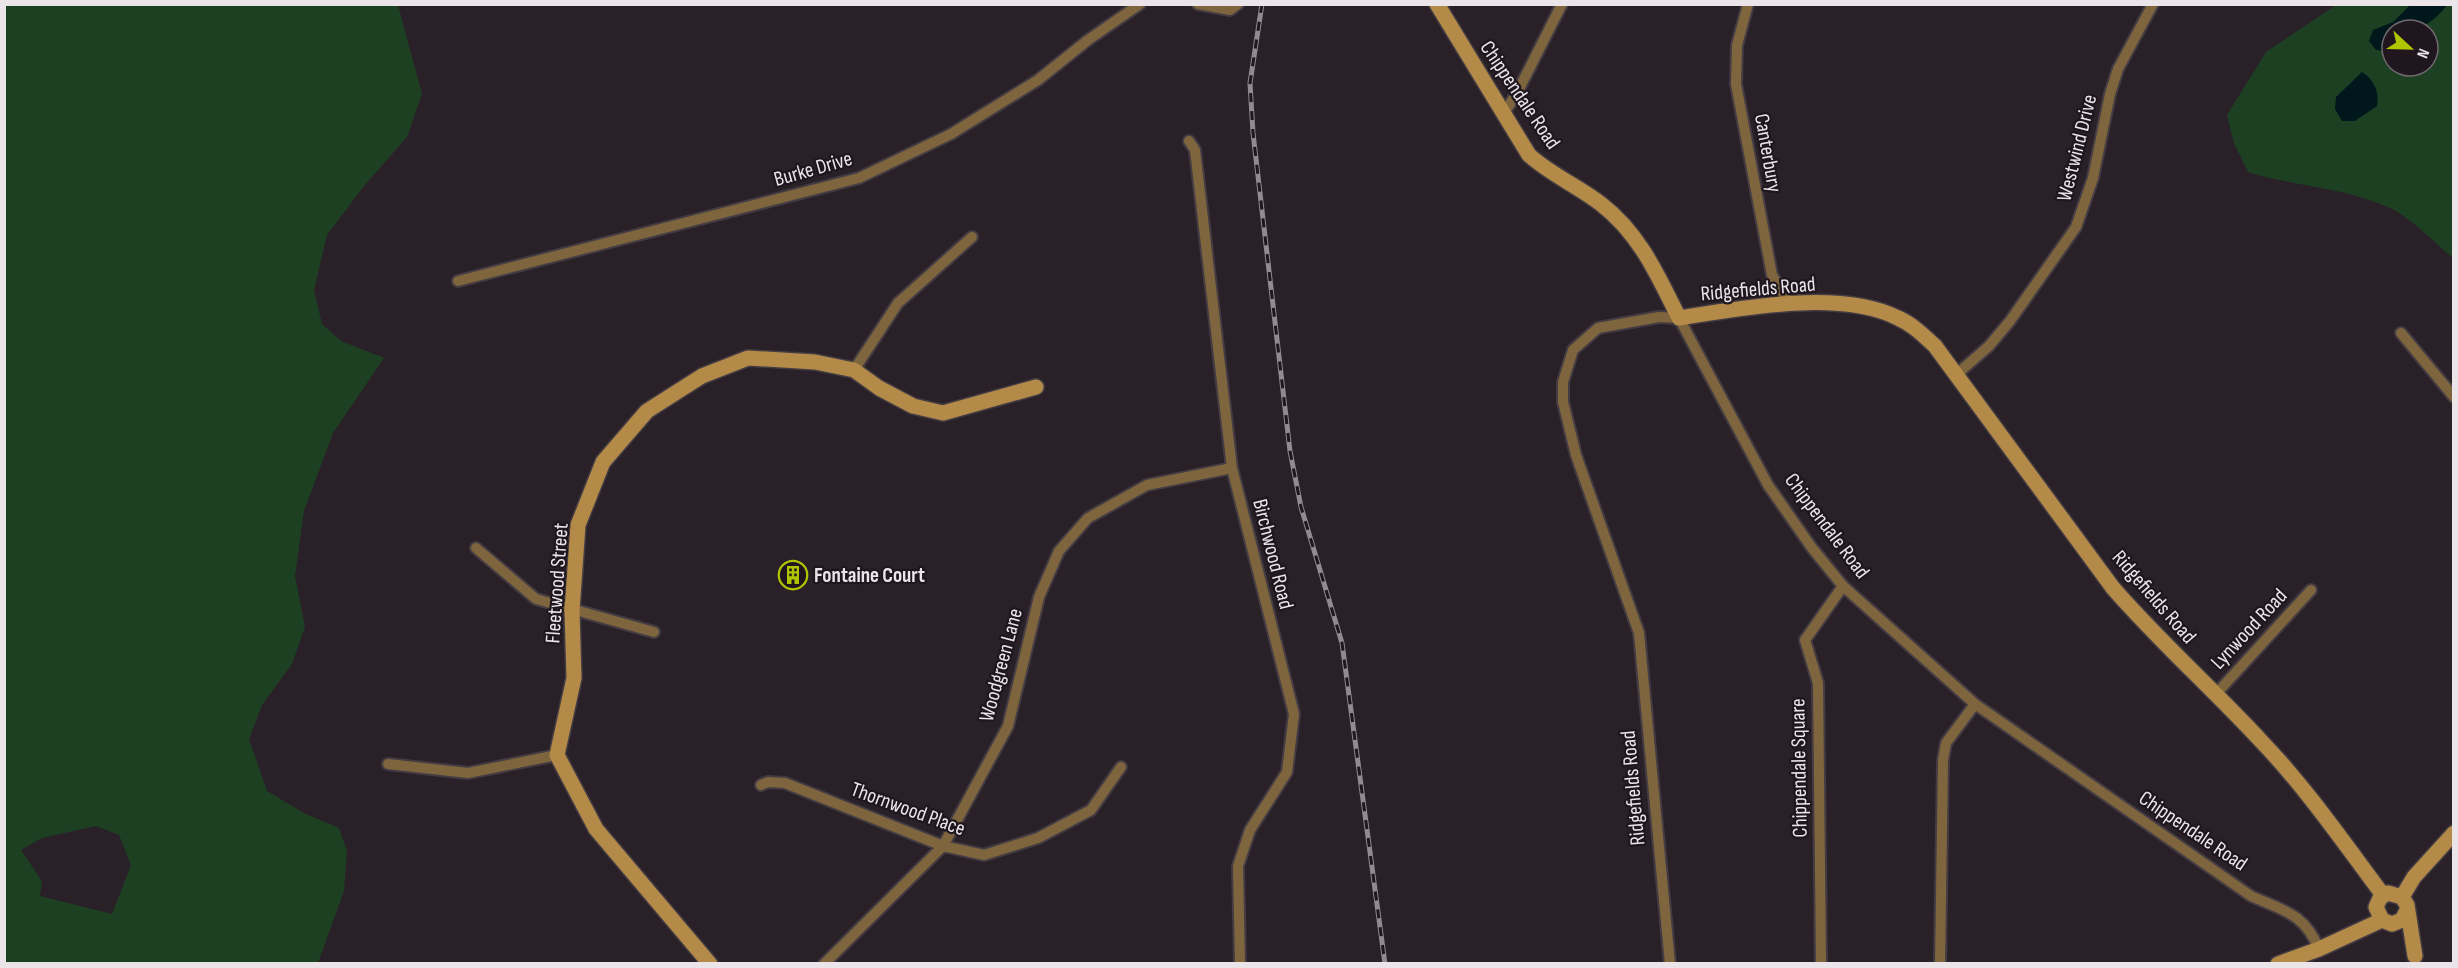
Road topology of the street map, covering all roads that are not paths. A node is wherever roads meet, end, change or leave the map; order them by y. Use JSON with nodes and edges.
{"nodes":[{"id":1,"x":1140,"y":4,"type":"edge"},
{"id":2,"x":1198,"y":4,"type":"edge"},
{"id":3,"x":1238,"y":4,"type":"edge"},
{"id":4,"x":1437,"y":4,"type":"edge"},
{"id":5,"x":1562,"y":4,"type":"edge"},
{"id":6,"x":1748,"y":4,"type":"edge"},
{"id":7,"x":2153,"y":4,"type":"edge"},
{"id":8,"x":1503,"y":113,"type":"junction"},
{"id":9,"x":1189,"y":141,"type":"dead end"},
{"id":10,"x":972,"y":237,"type":"dead end"},
{"id":11,"x":458,"y":281,"type":"dead end"},
{"id":12,"x":1789,"y":303,"type":"junction"},
{"id":13,"x":1679,"y":318,"type":"junction"},
{"id":14,"x":2401,"y":333,"type":"dead end"},
{"id":15,"x":854,"y":370,"type":"junction"},
{"id":16,"x":1958,"y":374,"type":"junction"},
{"id":17,"x":1036,"y":387,"type":"dead end"},
{"id":18,"x":2454,"y":397,"type":"edge"},
{"id":19,"x":1232,"y":468,"type":"junction"},
{"id":20,"x":477,"y":548,"type":"dead end"},
{"id":21,"x":1843,"y":586,"type":"junction"},
{"id":22,"x":2311,"y":591,"type":"dead end"},
{"id":23,"x":572,"y":610,"type":"junction"},
{"id":24,"x":654,"y":633,"type":"dead end"},
{"id":25,"x":2216,"y":694,"type":"junction"},
{"id":26,"x":1975,"y":704,"type":"junction"},
{"id":27,"x":557,"y":755,"type":"junction"},
{"id":28,"x":388,"y":764,"type":"dead end"},
{"id":29,"x":1121,"y":767,"type":"dead end"},
{"id":30,"x":761,"y":785,"type":"dead end"},
{"id":31,"x":2454,"y":833,"type":"edge"},
{"id":32,"x":944,"y":846,"type":"junction"},
{"id":33,"x":2384,"y":895,"type":"junction"},
{"id":34,"x":2404,"y":904,"type":"junction"},
{"id":35,"x":2384,"y":922,"type":"junction"},
{"id":36,"x":2319,"y":949,"type":"junction"},
{"id":37,"x":2417,"y":959,"type":"edge"},
{"id":38,"x":710,"y":963,"type":"edge"},
{"id":39,"x":824,"y":963,"type":"edge"},
{"id":40,"x":1240,"y":963,"type":"edge"},
{"id":41,"x":1670,"y":963,"type":"edge"},
{"id":42,"x":1821,"y":963,"type":"edge"},
{"id":43,"x":1940,"y":963,"type":"edge"},
{"id":44,"x":2278,"y":963,"type":"edge"}],
"edges":[{"from":1,"to":11,"type":"street","name":"Burke Drive"},
{"from":2,"to":3,"type":"street"},
{"from":4,"to":8,"type":"street","name":"Chippendale Road"},
{"from":5,"to":8,"type":"street"},
{"from":6,"to":12,"type":"street","name":"Canterbury"},
{"from":7,"to":16,"type":"street","name":"Westwind Drive"},
{"from":8,"to":13,"type":"street","name":"Chippendale Road"},
{"from":9,"to":19,"type":"street","name":"Birchwood Road"},
{"from":10,"to":15,"type":"street"},
{"from":12,"to":13,"type":"street","name":"Ridgefields Road"},
{"from":12,"to":16,"type":"street","name":"Ridgefields Road"},
{"from":13,"to":21,"type":"street","name":"Chippendale Road"},
{"from":13,"to":41,"type":"street","name":"Ridgefields Road"},
{"from":14,"to":18,"type":"street"},
{"from":15,"to":17,"type":"street","name":"Fleetwood Street"},
{"from":15,"to":23,"type":"street","name":"Fleetwood Street"},
{"from":16,"to":25,"type":"street","name":"Ridgefields Road"},
{"from":19,"to":32,"type":"street","name":"Woodgreen Lane"},
{"from":19,"to":40,"type":"street","name":"Birchwood Road"},
{"from":20,"to":23,"type":"street"},
{"from":21,"to":26,"type":"street","name":"Chippendale Road"},
{"from":21,"to":42,"type":"street","name":"Chippendale Square"},
{"from":22,"to":25,"type":"street","name":"Lynwood Road"},
{"from":23,"to":24,"type":"street"},
{"from":23,"to":27,"type":"street","name":"Fleetwood Street"},
{"from":25,"to":33,"type":"street","name":"Ridgefields Road"},
{"from":26,"to":36,"type":"street","name":"Chippendale Road"},
{"from":26,"to":43,"type":"street"},
{"from":27,"to":28,"type":"street"},
{"from":27,"to":38,"type":"street"},
{"from":29,"to":32,"type":"street","name":"Thornwood Place"},
{"from":30,"to":32,"type":"street","name":"Thornwood Place"},
{"from":31,"to":34,"type":"street"},
{"from":32,"to":39,"type":"street","name":"Woodgreen Lane"},
{"from":33,"to":34,"type":"street"},
{"from":33,"to":35,"type":"street"},
{"from":34,"to":35,"type":"street"},
{"from":34,"to":37,"type":"street"},
{"from":35,"to":36,"type":"street"},
{"from":35,"to":37,"type":"street"},
{"from":36,"to":44,"type":"street"}]}
